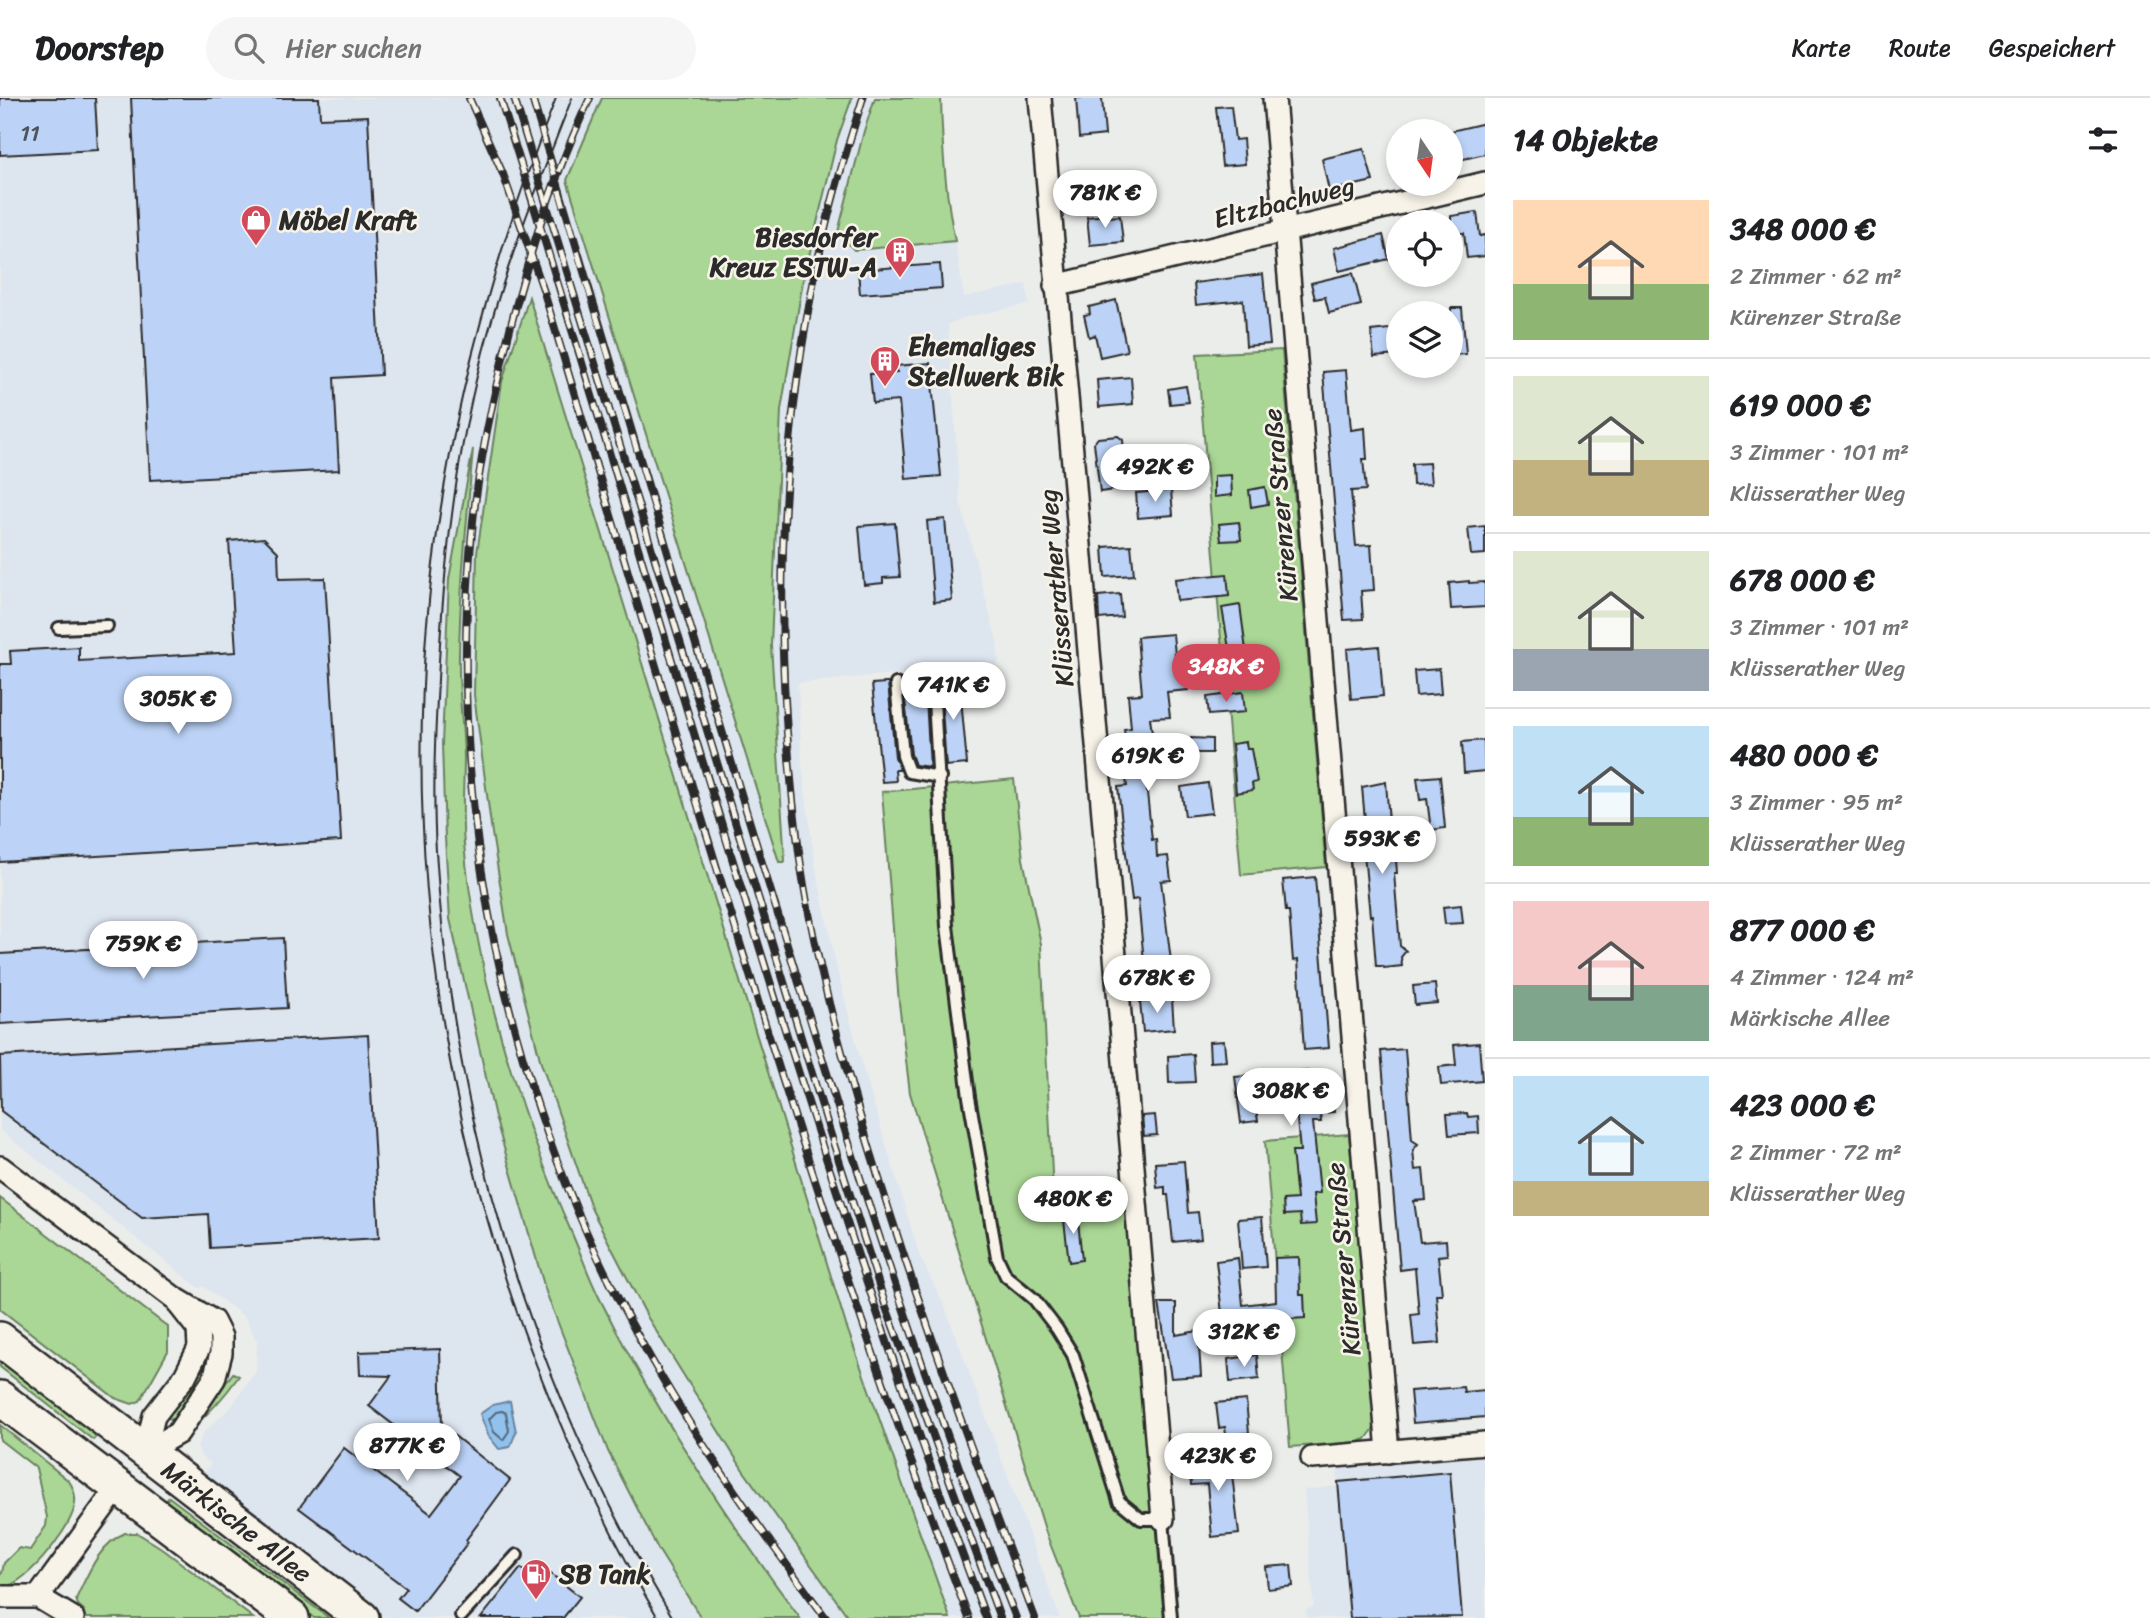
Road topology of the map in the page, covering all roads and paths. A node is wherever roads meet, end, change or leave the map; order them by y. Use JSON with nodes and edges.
{"nodes":[{"id":1,"x":1040,"y":98,"type":"edge"},
{"id":2,"x":1274,"y":98,"type":"edge"},
{"id":3,"x":1485,"y":183,"type":"edge"},
{"id":4,"x":1285,"y":231,"type":"junction"},
{"id":5,"x":1055,"y":286,"type":"junction"},
{"id":6,"x":107,"y":626,"type":"dead end"},
{"id":7,"x":59,"y":628,"type":"dead end"},
{"id":8,"x":933,"y":682,"type":"dead end"},
{"id":9,"x":896,"y":684,"type":"dead end"},
{"id":10,"x":940,"y":778,"type":"junction"},
{"id":11,"x":0,"y":1167,"type":"edge"},
{"id":12,"x":0,"y":1339,"type":"edge"},
{"id":13,"x":0,"y":1398,"type":"edge"},
{"id":14,"x":1485,"y":1444,"type":"edge"},
{"id":15,"x":145,"y":1452,"type":"junction"},
{"id":16,"x":1388,"y":1452,"type":"junction"},
{"id":17,"x":1312,"y":1458,"type":"dead end"},
{"id":18,"x":119,"y":1486,"type":"junction"},
{"id":19,"x":1163,"y":1519,"type":"junction"},
{"id":20,"x":517,"y":1555,"type":"dead end"},
{"id":21,"x":0,"y":1597,"type":"edge"},
{"id":22,"x":38,"y":1597,"type":"junction"},
{"id":23,"x":461,"y":1617,"type":"edge"},
{"id":24,"x":73,"y":1618,"type":"edge"},
{"id":25,"x":292,"y":1618,"type":"edge"},
{"id":26,"x":362,"y":1618,"type":"edge"},
{"id":27,"x":477,"y":1618,"type":"edge"},
{"id":28,"x":1171,"y":1618,"type":"edge"}],
"edges":[{"from":1,"to":5,"type":"street","name":"Klüsserather Weg"},
{"from":2,"to":4,"type":"street","name":"Kürenzer Straße"},
{"from":3,"to":4,"type":"street","name":"Eltzbachweg"},
{"from":4,"to":5,"type":"street","name":"Eltzbachweg"},
{"from":4,"to":16,"type":"street","name":"Kürenzer Straße"},
{"from":5,"to":19,"type":"street","name":"Klüsserather Weg"},
{"from":6,"to":7,"type":"lane"},
{"from":8,"to":10,"type":"lane"},
{"from":9,"to":10,"type":"lane"},
{"from":10,"to":19,"type":"lane"},
{"from":11,"to":15,"type":"street"},
{"from":12,"to":15,"type":"main road","name":"Märkische Allee"},
{"from":13,"to":18,"type":"main road","name":"Märkische Allee"},
{"from":14,"to":16,"type":"street"},
{"from":15,"to":18,"type":"main road","name":"Märkische Allee"},
{"from":15,"to":26,"type":"main road","name":"Märkische Allee"},
{"from":16,"to":17,"type":"street"},
{"from":18,"to":22,"type":"street","name":"Märkische Allee"},
{"from":18,"to":25,"type":"main road","name":"Märkische Allee"},
{"from":19,"to":28,"type":"lane","name":"Klüsserather Weg"},
{"from":20,"to":23,"type":"lane"},
{"from":21,"to":22,"type":"street"},
{"from":22,"to":24,"type":"street"},
{"from":23,"to":27,"type":"lane"}]}
